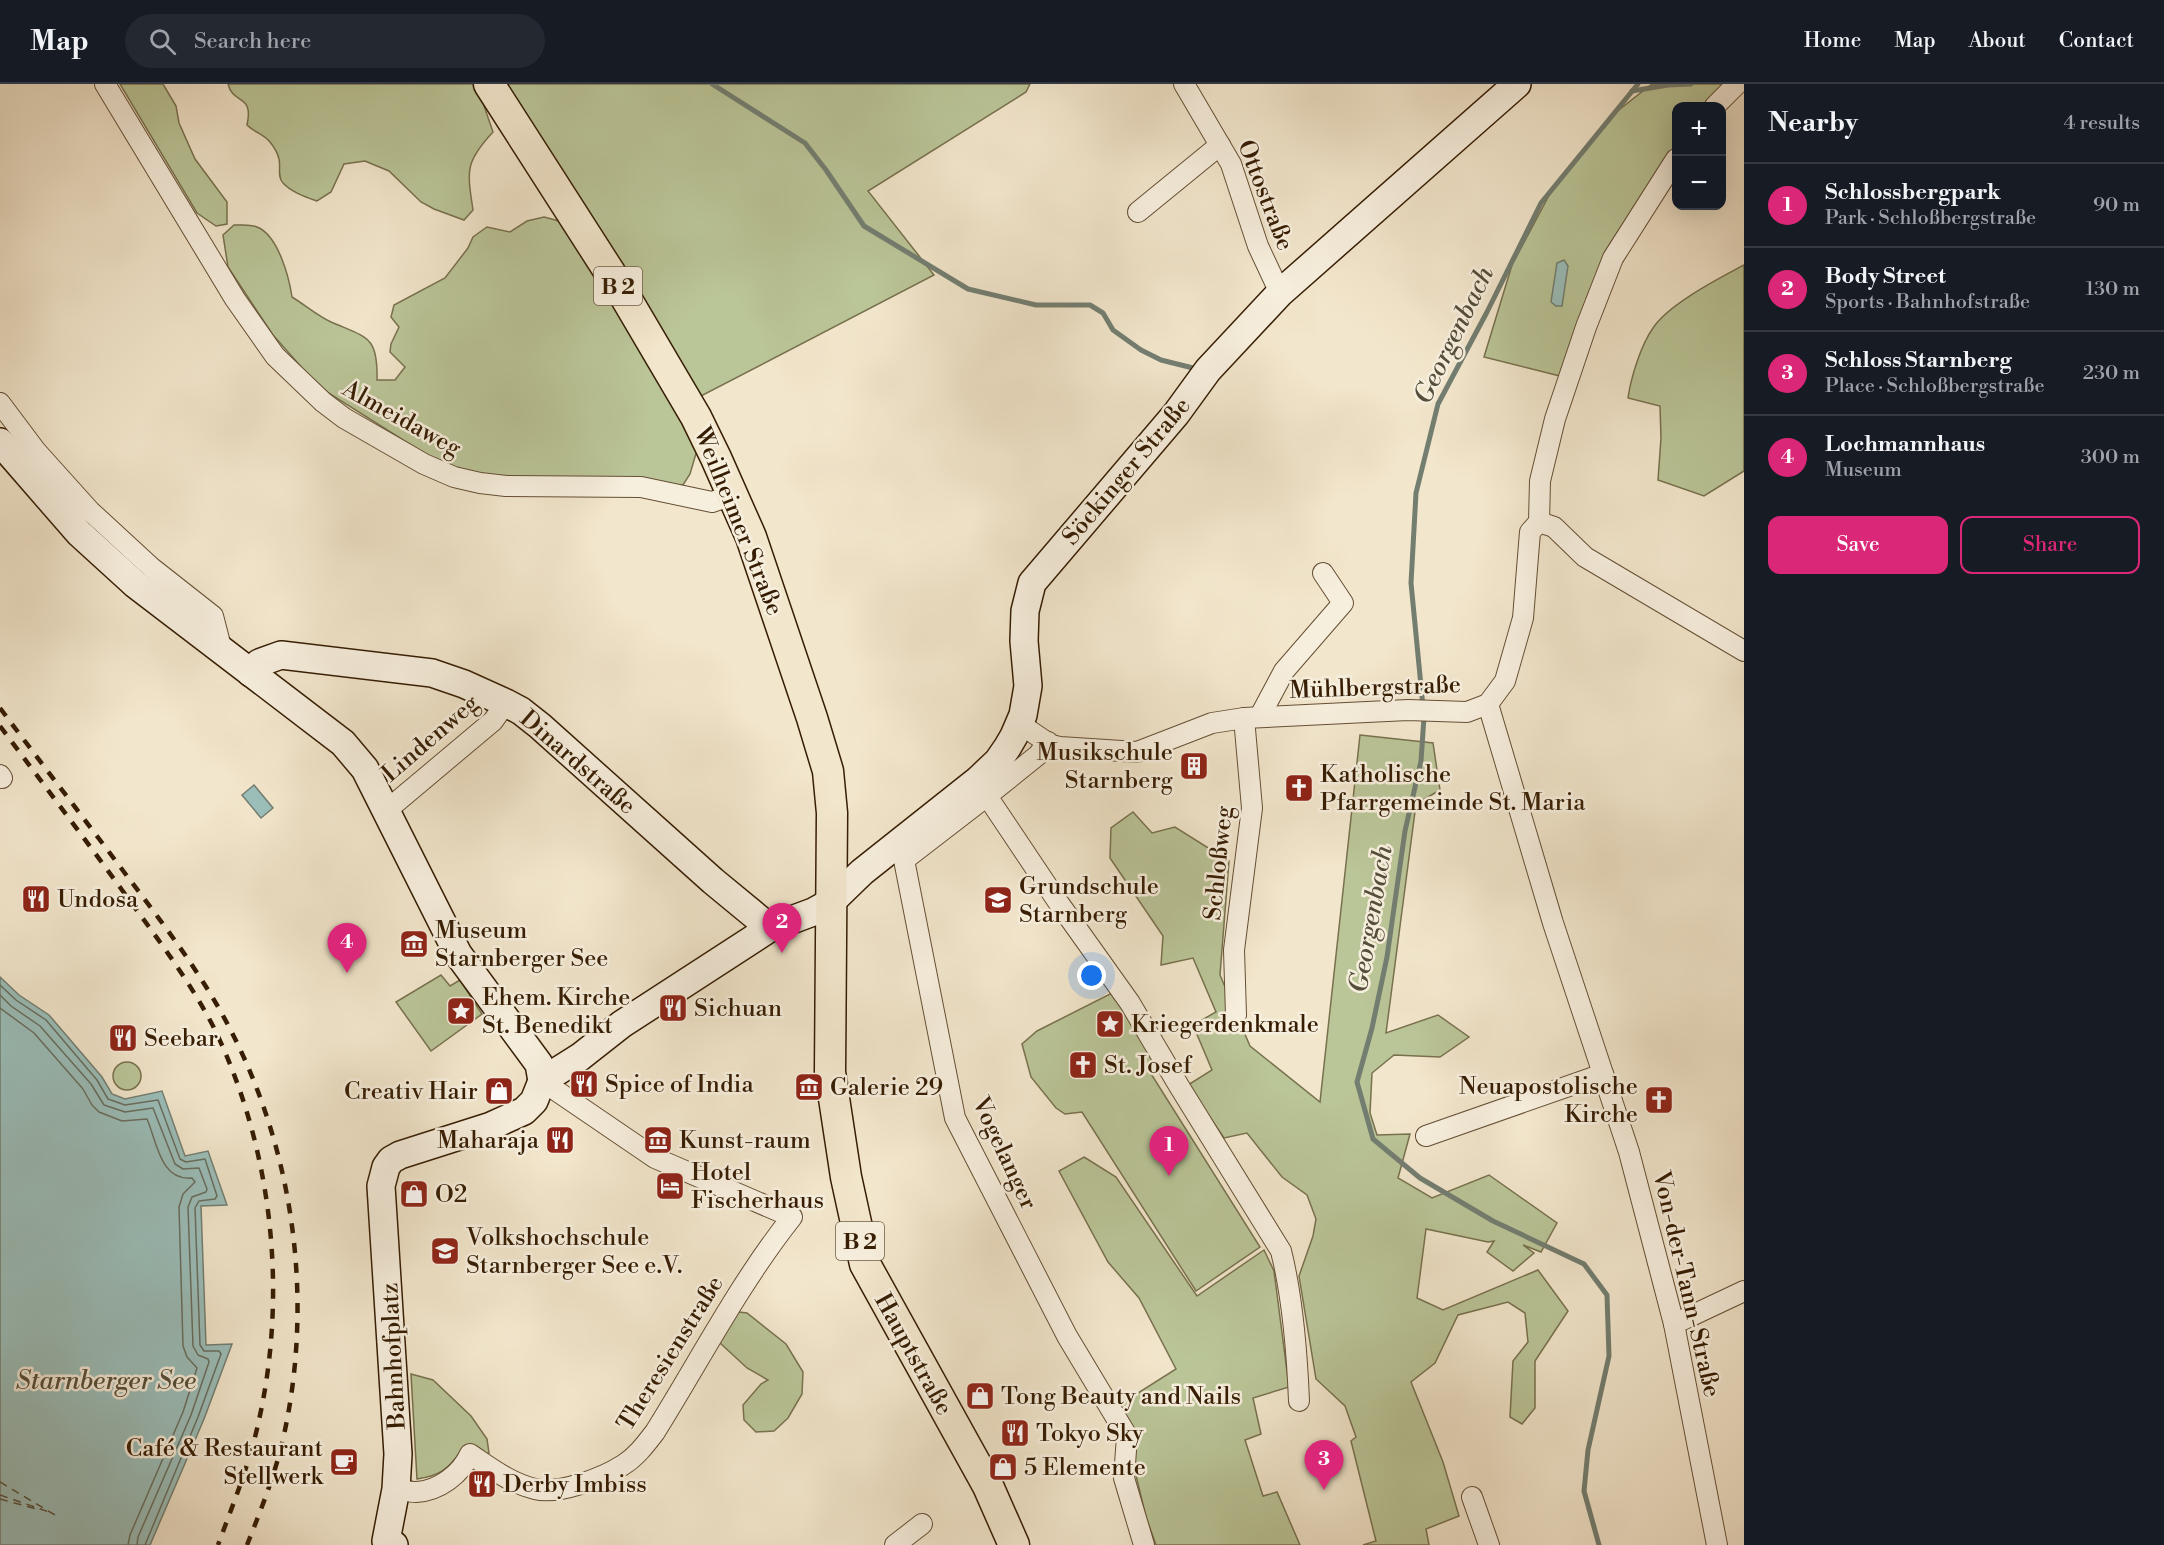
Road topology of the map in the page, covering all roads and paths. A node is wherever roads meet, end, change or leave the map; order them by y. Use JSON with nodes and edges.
{"nodes":[{"id":1,"x":105,"y":84,"type":"edge"},
{"id":2,"x":489,"y":84,"type":"edge"},
{"id":3,"x":1184,"y":84,"type":"edge"},
{"id":4,"x":1517,"y":84,"type":"edge"},
{"id":5,"x":1737,"y":84,"type":"edge"},
{"id":6,"x":1719,"y":102,"type":"edge"},
{"id":7,"x":1220,"y":145,"type":"junction"},
{"id":8,"x":1672,"y":167,"type":"edge"},
{"id":9,"x":1138,"y":212,"type":"dead end"},
{"id":10,"x":1280,"y":293,"type":"junction"},
{"id":11,"x":0,"y":403,"type":"edge"},
{"id":12,"x":0,"y":441,"type":"edge"},
{"id":13,"x":733,"y":495,"type":"junction"},
{"id":14,"x":1539,"y":522,"type":"junction"},
{"id":15,"x":1323,"y":573,"type":"dead end"},
{"id":16,"x":222,"y":651,"type":"junction"},
{"id":17,"x":1744,"y":651,"type":"edge"},
{"id":18,"x":251,"y":674,"type":"junction"},
{"id":19,"x":506,"y":703,"type":"junction"},
{"id":20,"x":1488,"y":704,"type":"junction"},
{"id":21,"x":1252,"y":717,"type":"junction"},
{"id":22,"x":1020,"y":724,"type":"junction"},
{"id":23,"x":1048,"y":742,"type":"junction"},
{"id":24,"x":987,"y":796,"type":"junction"},
{"id":25,"x":387,"y":810,"type":"junction"},
{"id":26,"x":831,"y":902,"type":"junction"},
{"id":27,"x":770,"y":928,"type":"junction"},
{"id":28,"x":1236,"y":1015,"type":"dead end"},
{"id":29,"x":1602,"y":1074,"type":"junction"},
{"id":30,"x":542,"y":1081,"type":"junction"},
{"id":31,"x":1426,"y":1136,"type":"dead end"},
{"id":32,"x":1744,"y":1292,"type":"edge"},
{"id":33,"x":1674,"y":1324,"type":"junction"},
{"id":34,"x":1299,"y":1401,"type":"dead end"},
{"id":35,"x":396,"y":1489,"type":"junction"},
{"id":36,"x":1472,"y":1497,"type":"dead end"},
{"id":37,"x":922,"y":1524,"type":"dead end"},
{"id":38,"x":388,"y":1544,"type":"edge"},
{"id":39,"x":895,"y":1545,"type":"edge"},
{"id":40,"x":1014,"y":1545,"type":"edge"},
{"id":41,"x":1144,"y":1545,"type":"edge"},
{"id":42,"x":1489,"y":1545,"type":"edge"},
{"id":43,"x":1717,"y":1545,"type":"edge"}],
"edges":[{"from":1,"to":13,"type":"street","name":"Almeidaweg"},
{"from":2,"to":13,"type":"main road","name":"Weilheimer Straße","number":"B 2"},
{"from":3,"to":7,"type":"street","name":"Ottostraße"},
{"from":4,"to":10,"type":"main road","name":"Söckinger Straße"},
{"from":5,"to":6,"type":"street"},
{"from":7,"to":9,"type":"street"},
{"from":7,"to":10,"type":"street","name":"Ottostraße"},
{"from":8,"to":14,"type":"street","name":"Mühlbergstraße"},
{"from":10,"to":22,"type":"main road","name":"Söckinger Straße"},
{"from":11,"to":16,"type":"street"},
{"from":12,"to":16,"type":"main road"},
{"from":13,"to":26,"type":"main road","name":"Weilheimer Straße","number":"B 2"},
{"from":14,"to":17,"type":"street"},
{"from":14,"to":20,"type":"street","name":"Mühlbergstraße"},
{"from":15,"to":21,"type":"street"},
{"from":16,"to":18,"type":"main road"},
{"from":18,"to":19,"type":"main road","name":"Dinardstraße"},
{"from":18,"to":25,"type":"main road"},
{"from":19,"to":25,"type":"street","name":"Lindenweg"},
{"from":19,"to":27,"type":"main road","name":"Dinardstraße"},
{"from":20,"to":21,"type":"street","name":"Mühlbergstraße"},
{"from":20,"to":29,"type":"street","name":"Von-der-Tann-Straße"},
{"from":21,"to":23,"type":"street","name":"Mühlbergstraße"},
{"from":21,"to":28,"type":"street","name":"Schloßweg"},
{"from":22,"to":23,"type":"street","name":"Mühlbergstraße"},
{"from":22,"to":26,"type":"main road","name":"Söckinger Straße"},
{"from":23,"to":24,"type":"street"},
{"from":24,"to":34,"type":"street"},
{"from":24,"to":41,"type":"street","name":"Vogelanger"},
{"from":25,"to":30,"type":"main road"},
{"from":26,"to":27,"type":"main road","name":"Söckinger Straße"},
{"from":26,"to":40,"type":"main road","name":"Hauptstraße","number":"B 2"},
{"from":27,"to":30,"type":"main road","name":"Söckinger Straße"},
{"from":29,"to":31,"type":"street"},
{"from":29,"to":33,"type":"street","name":"Von-der-Tann-Straße"},
{"from":30,"to":35,"type":"main road","name":"Bahnhofplatz"},
{"from":30,"to":35,"type":"street","name":"Theresienstraße"},
{"from":32,"to":33,"type":"street"},
{"from":33,"to":43,"type":"street","name":"Von-der-Tann-Straße"},
{"from":35,"to":38,"type":"main road","name":"Bahnhofplatz"},
{"from":36,"to":42,"type":"street"},
{"from":37,"to":39,"type":"street"}]}
